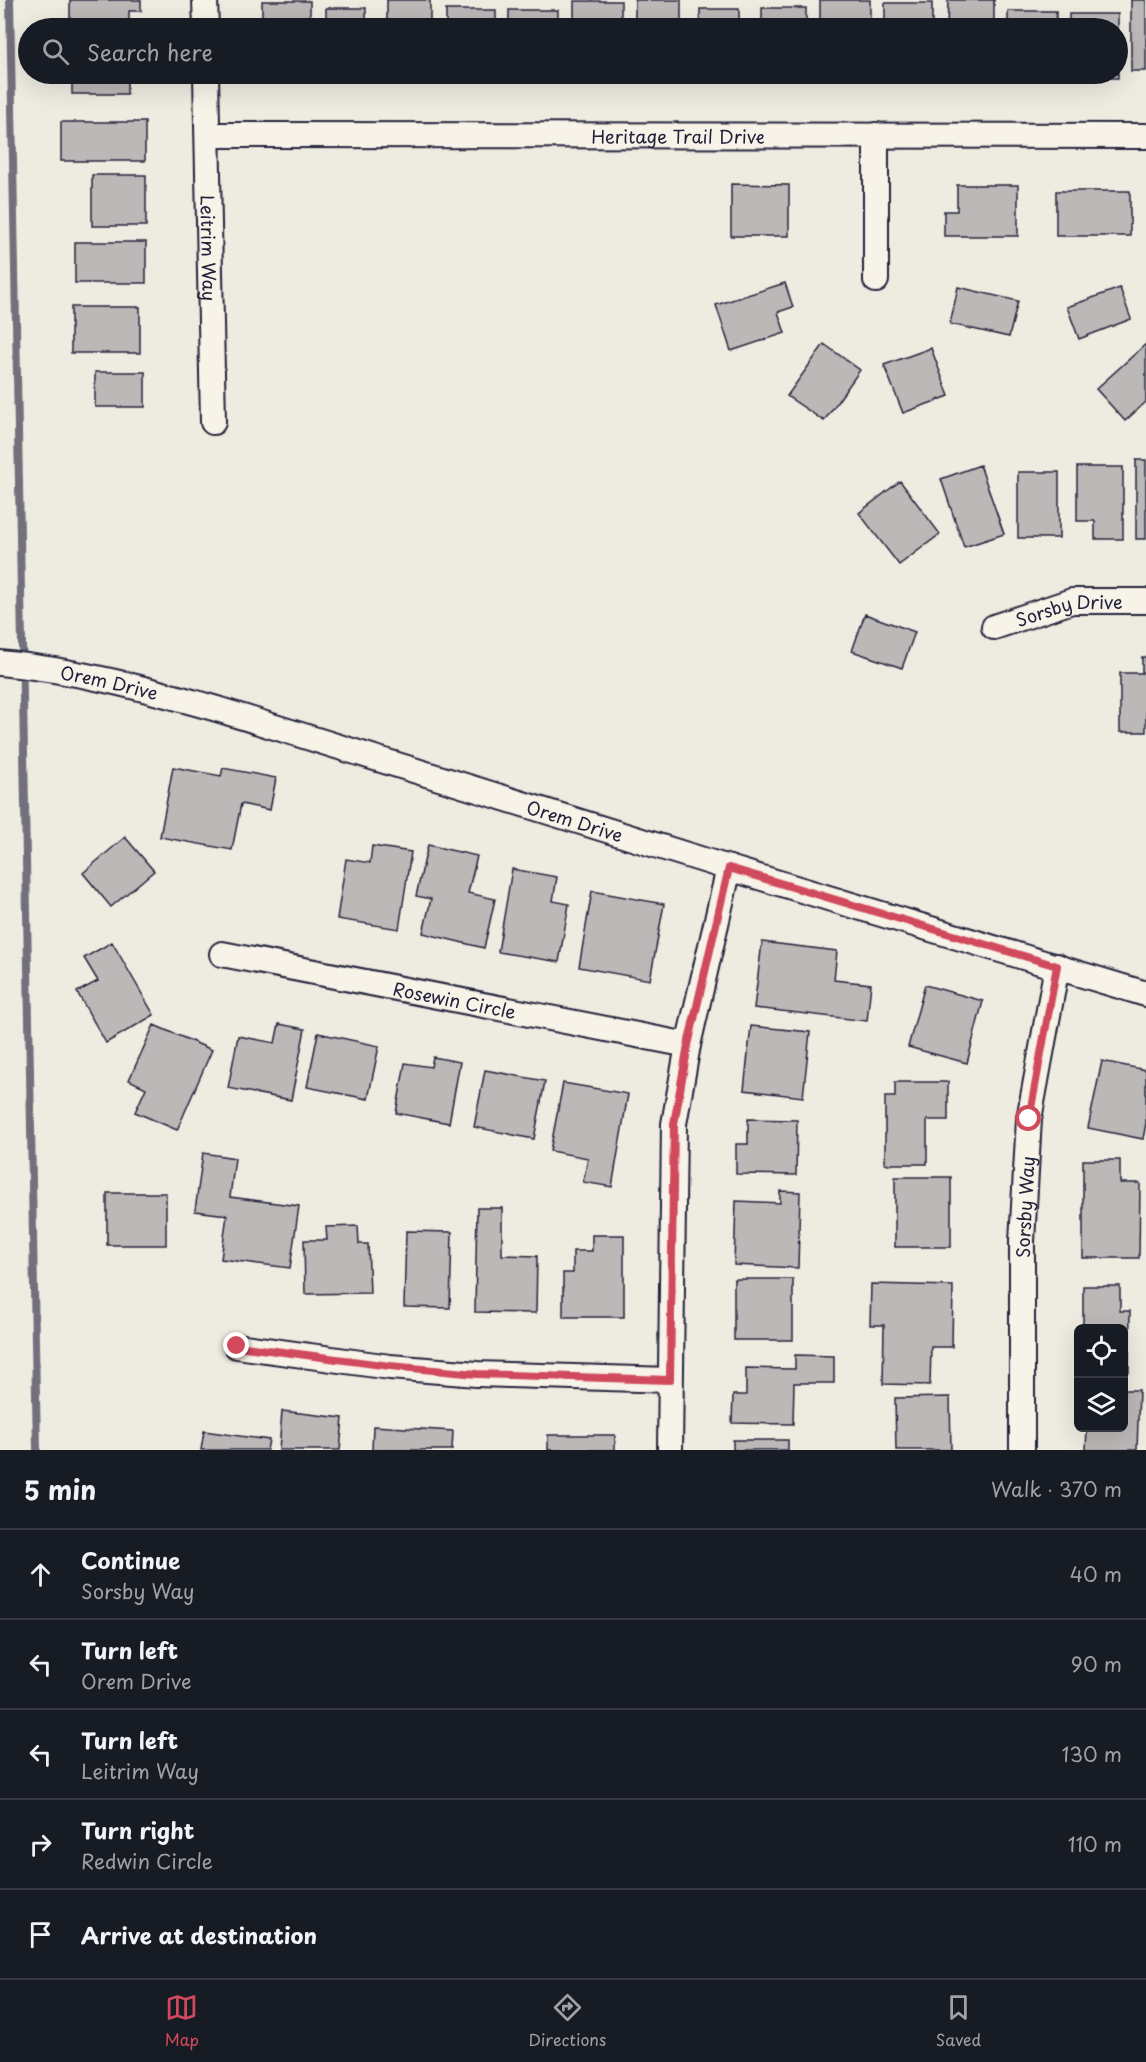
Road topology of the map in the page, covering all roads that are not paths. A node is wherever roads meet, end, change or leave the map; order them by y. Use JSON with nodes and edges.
{"nodes":[{"id":1,"x":205,"y":0,"type":"edge"},
{"id":2,"x":206,"y":18,"type":"edge"},
{"id":3,"x":207,"y":84,"type":"edge"},
{"id":4,"x":208,"y":135,"type":"junction"},
{"id":5,"x":876,"y":135,"type":"junction"},
{"id":6,"x":1146,"y":136,"type":"edge"},
{"id":7,"x":876,"y":280,"type":"dead end"},
{"id":8,"x":213,"y":422,"type":"dead end"},
{"id":9,"x":1146,"y":600,"type":"edge"},
{"id":10,"x":994,"y":627,"type":"dead end"},
{"id":11,"x":0,"y":663,"type":"edge"},
{"id":12,"x":729,"y":868,"type":"junction"},
{"id":13,"x":222,"y":954,"type":"dead end"},
{"id":14,"x":1057,"y":966,"type":"junction"},
{"id":15,"x":1146,"y":994,"type":"edge"},
{"id":16,"x":688,"y":1045,"type":"junction"},
{"id":17,"x":237,"y":1346,"type":"dead end"},
{"id":18,"x":670,"y":1380,"type":"junction"},
{"id":19,"x":670,"y":1450,"type":"edge"},
{"id":20,"x":1022,"y":1450,"type":"edge"}],
"edges":[{"from":1,"to":2,"type":"street"},
{"from":3,"to":4,"type":"street","name":"Leitrim Way"},
{"from":4,"to":5,"type":"street","name":"Heritage Trail Drive"},
{"from":4,"to":8,"type":"street","name":"Leitrim Way"},
{"from":5,"to":6,"type":"street","name":"Heritage Trail Drive"},
{"from":5,"to":7,"type":"street"},
{"from":9,"to":10,"type":"street","name":"Sorsby Drive"},
{"from":11,"to":12,"type":"street","name":"Orem Drive"},
{"from":12,"to":14,"type":"street","name":"Orem Drive"},
{"from":12,"to":16,"type":"street"},
{"from":13,"to":16,"type":"street","name":"Rosewin Circle"},
{"from":14,"to":15,"type":"street","name":"Orem Drive"},
{"from":14,"to":20,"type":"street","name":"Sorsby Way"},
{"from":16,"to":18,"type":"street"},
{"from":17,"to":18,"type":"street"},
{"from":18,"to":19,"type":"street"}]}
